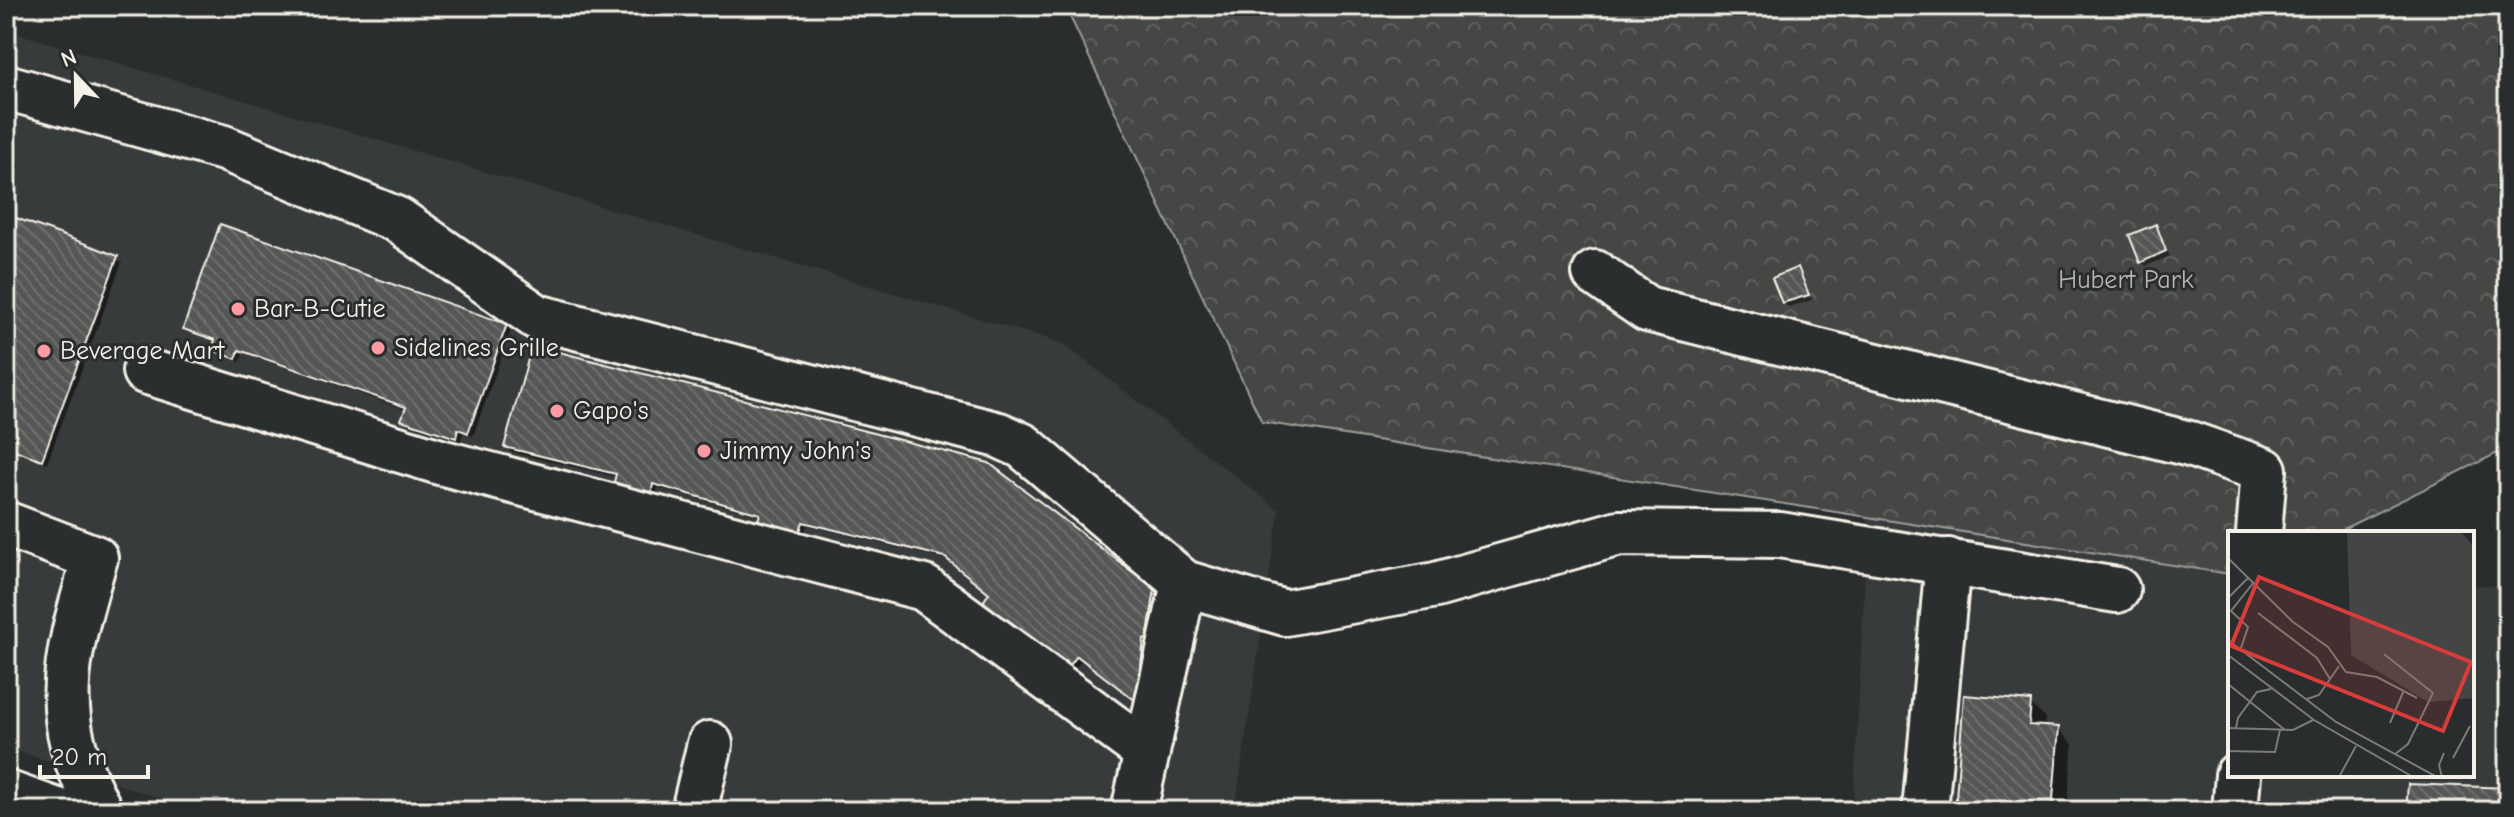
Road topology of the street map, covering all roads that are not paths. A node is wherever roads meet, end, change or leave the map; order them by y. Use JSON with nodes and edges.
{"nodes":[{"id":1,"x":6,"y":87,"type":"edge"},
{"id":2,"x":1595,"y":273,"type":"dead end"},
{"id":3,"x":145,"y":371,"type":"dead end"},
{"id":4,"x":6,"y":524,"type":"edge"},
{"id":5,"x":2259,"y":531,"type":"edge"},
{"id":6,"x":1948,"y":561,"type":"junction"},
{"id":7,"x":1184,"y":583,"type":"junction"},
{"id":8,"x":2117,"y":590,"type":"dead end"},
{"id":9,"x":710,"y":744,"type":"dead end"},
{"id":10,"x":1147,"y":752,"type":"junction"},
{"id":11,"x":2238,"y":777,"type":"edge"},
{"id":12,"x":6,"y":793,"type":"edge"},
{"id":13,"x":57,"y":811,"type":"edge"},
{"id":14,"x":100,"y":811,"type":"edge"},
{"id":15,"x":694,"y":811,"type":"edge"},
{"id":16,"x":1134,"y":811,"type":"edge"},
{"id":17,"x":1925,"y":811,"type":"edge"},
{"id":18,"x":2235,"y":811,"type":"edge"}],
"edges":[{"from":1,"to":7,"type":"main road"},
{"from":2,"to":5,"type":"main road"},
{"from":3,"to":10,"type":"main road"},
{"from":4,"to":14,"type":"main road"},
{"from":6,"to":7,"type":"main road"},
{"from":6,"to":8,"type":"main road"},
{"from":6,"to":17,"type":"main road"},
{"from":7,"to":10,"type":"main road"},
{"from":9,"to":15,"type":"main road"},
{"from":10,"to":16,"type":"main road"},
{"from":11,"to":18,"type":"main road"},
{"from":12,"to":13,"type":"main road"}]}
